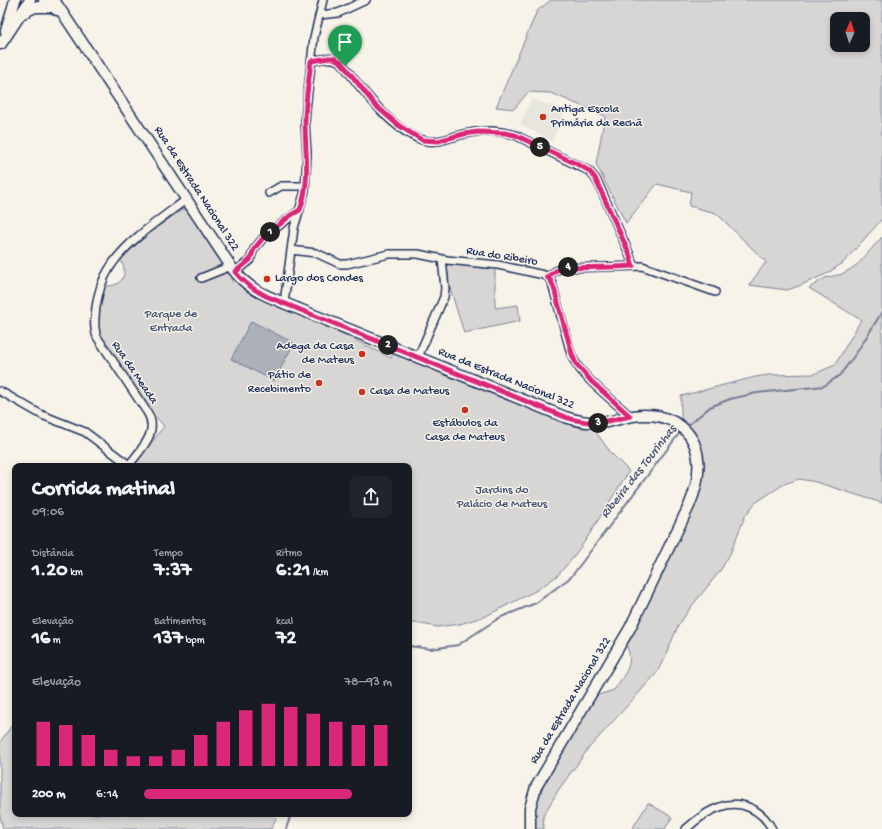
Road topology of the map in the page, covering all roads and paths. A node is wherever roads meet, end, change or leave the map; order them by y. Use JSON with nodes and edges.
{"nodes":[{"id":1,"x":15,"y":0,"type":"edge"},
{"id":2,"x":30,"y":0,"type":"edge"},
{"id":3,"x":44,"y":0,"type":"edge"},
{"id":4,"x":323,"y":0,"type":"edge"},
{"id":5,"x":366,"y":0,"type":"edge"},
{"id":6,"x":54,"y":3,"type":"edge"},
{"id":7,"x":21,"y":15,"type":"junction"},
{"id":8,"x":320,"y":15,"type":"junction"},
{"id":9,"x":1,"y":46,"type":"edge"},
{"id":10,"x":311,"y":61,"type":"junction"},
{"id":11,"x":305,"y":186,"type":"junction"},
{"id":12,"x":269,"y":193,"type":"dead end"},
{"id":13,"x":187,"y":198,"type":"junction"},
{"id":14,"x":300,"y":210,"type":"junction"},
{"id":15,"x":291,"y":250,"type":"junction"},
{"id":16,"x":442,"y":259,"type":"junction"},
{"id":17,"x":633,"y":266,"type":"junction"},
{"id":18,"x":233,"y":269,"type":"junction"},
{"id":19,"x":547,"y":277,"type":"junction"},
{"id":20,"x":201,"y":278,"type":"dead end"},
{"id":21,"x":715,"y":292,"type":"dead end"},
{"id":22,"x":284,"y":303,"type":"junction"},
{"id":23,"x":418,"y":357,"type":"junction"},
{"id":24,"x":0,"y":391,"type":"edge"},
{"id":25,"x":630,"y":416,"type":"junction"},
{"id":26,"x":126,"y":463,"type":"edge"},
{"id":27,"x":130,"y":463,"type":"edge"},
{"id":28,"x":530,"y":829,"type":"edge"},
{"id":29,"x":686,"y":829,"type":"edge"},
{"id":30,"x":772,"y":829,"type":"edge"}],
"edges":[{"from":1,"to":9,"type":"main road"},
{"from":2,"to":7,"type":"main road"},
{"from":3,"to":6,"type":"main road","name":"Rua da Estrada Nacional 322"},
{"from":4,"to":8,"type":"street"},
{"from":5,"to":8,"type":"street"},
{"from":6,"to":7,"type":"main road"},
{"from":6,"to":13,"type":"main road","name":"Rua da Estrada Nacional 322"},
{"from":7,"to":9,"type":"main road"},
{"from":8,"to":10,"type":"street"},
{"from":10,"to":11,"type":"street"},
{"from":10,"to":17,"type":"street"},
{"from":11,"to":12,"type":"street"},
{"from":11,"to":14,"type":"street"},
{"from":13,"to":18,"type":"main road","name":"Rua da Estrada Nacional 322"},
{"from":13,"to":27,"type":"street","name":"Rua da Meada"},
{"from":14,"to":15,"type":"street"},
{"from":14,"to":18,"type":"street"},
{"from":15,"to":16,"type":"street","name":"Rua do Ribeiro"},
{"from":15,"to":22,"type":"street"},
{"from":16,"to":19,"type":"street","name":"Rua do Ribeiro"},
{"from":16,"to":23,"type":"street"},
{"from":17,"to":19,"type":"street"},
{"from":17,"to":21,"type":"street"},
{"from":18,"to":20,"type":"street"},
{"from":18,"to":22,"type":"main road","name":"Rua da Estrada Nacional 322"},
{"from":19,"to":25,"type":"street","name":"Rua do Ribeiro"},
{"from":22,"to":23,"type":"main road","name":"Rua da Estrada Nacional 322"},
{"from":23,"to":25,"type":"main road","name":"Rua da Estrada Nacional 322"},
{"from":24,"to":26,"type":"street","name":"Rua da Meada"},
{"from":25,"to":28,"type":"main road","name":"Rua da Estrada Nacional 322"},
{"from":29,"to":30,"type":"street"}]}
